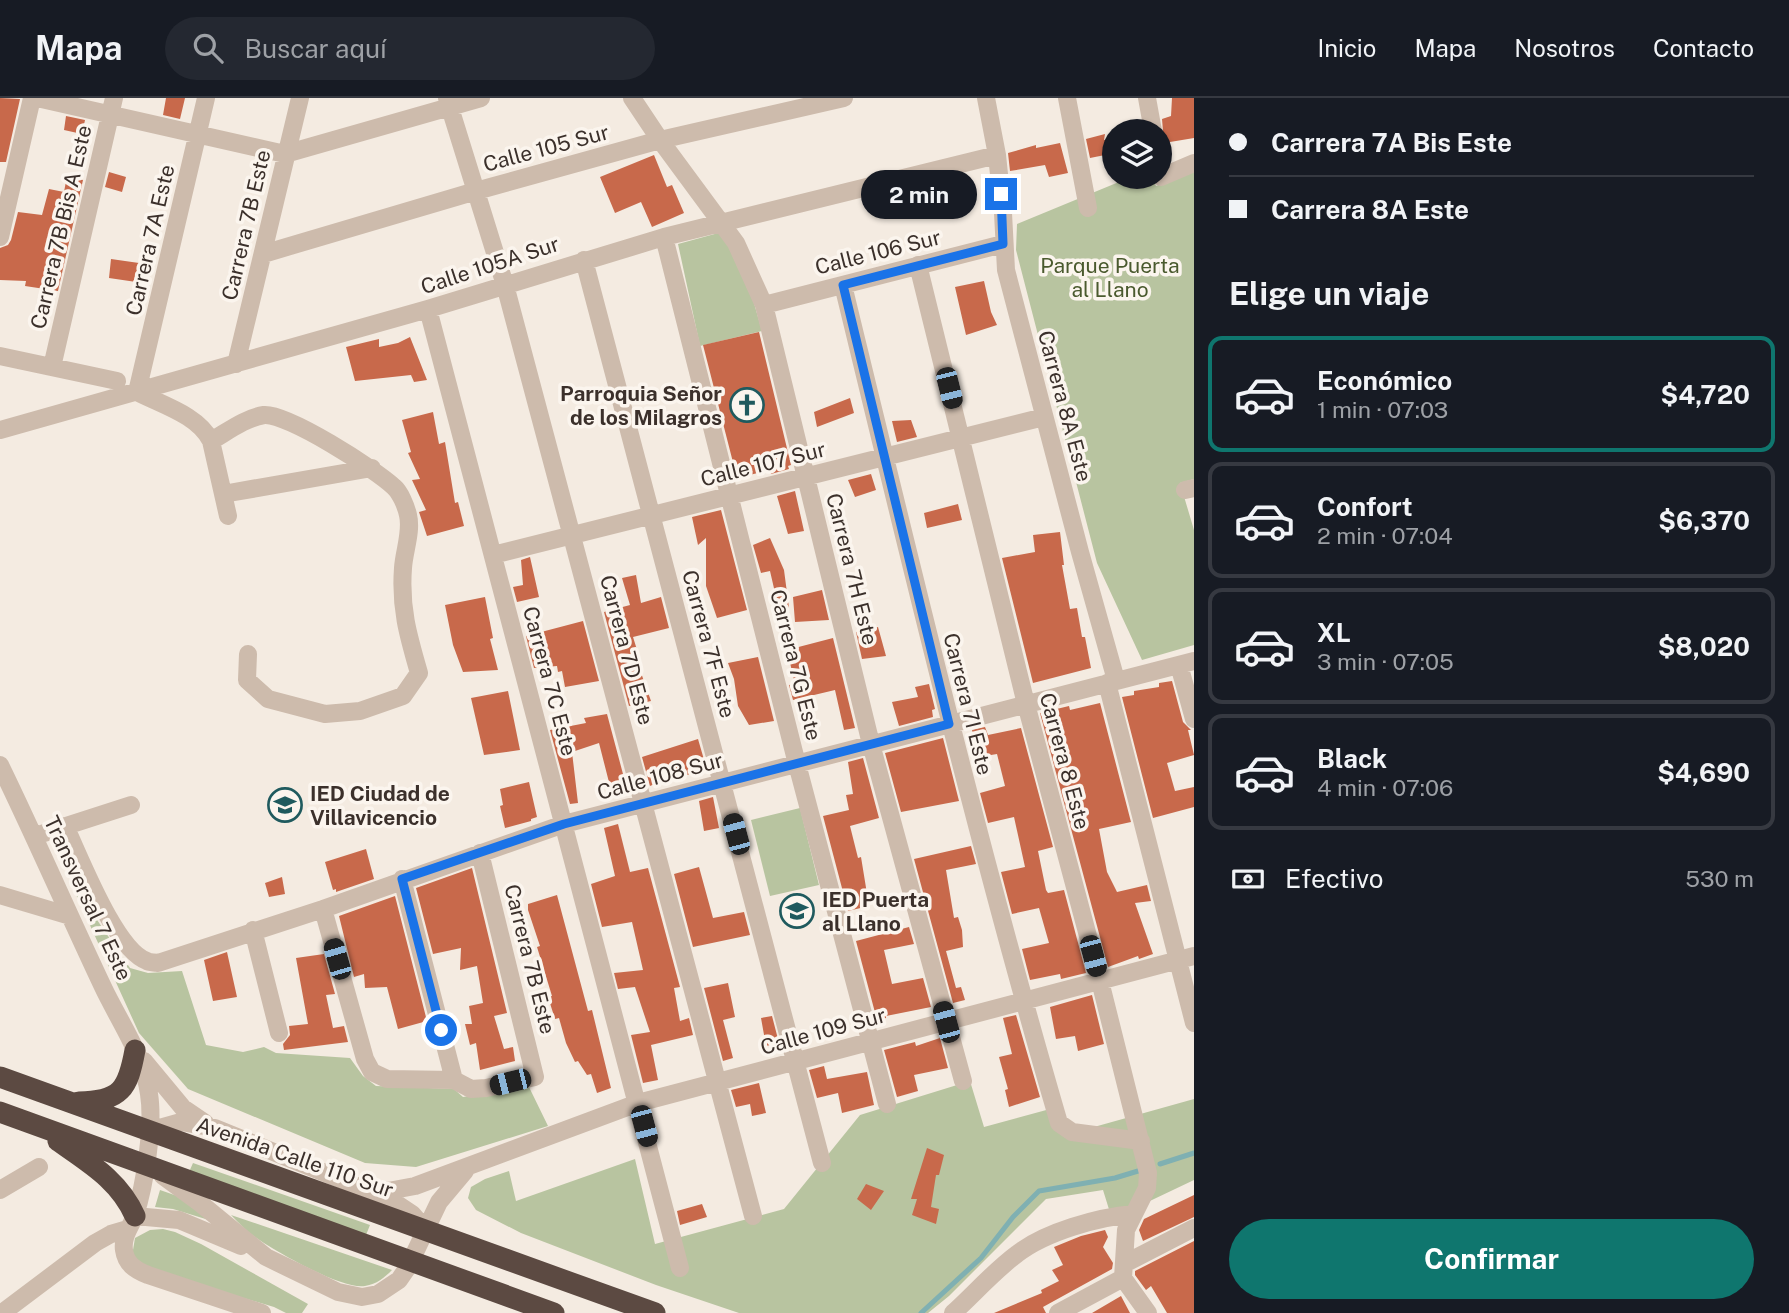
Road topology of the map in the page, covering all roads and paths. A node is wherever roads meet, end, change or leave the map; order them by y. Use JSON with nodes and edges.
{"nodes":[{"id":1,"x":32,"y":98,"type":"edge"},
{"id":2,"x":37,"y":98,"type":"edge"},
{"id":3,"x":206,"y":98,"type":"edge"},
{"id":4,"x":299,"y":98,"type":"edge"},
{"id":5,"x":481,"y":98,"type":"edge"},
{"id":6,"x":632,"y":98,"type":"edge"},
{"id":7,"x":844,"y":98,"type":"edge"},
{"id":8,"x":986,"y":98,"type":"edge"},
{"id":9,"x":1068,"y":98,"type":"edge"},
{"id":10,"x":1147,"y":98,"type":"edge"},
{"id":11,"x":448,"y":103,"type":"edge"},
{"id":12,"x":112,"y":106,"type":"edge"},
{"id":13,"x":1151,"y":119,"type":"edge"},
{"id":14,"x":197,"y":134,"type":"junction"},
{"id":15,"x":660,"y":140,"type":"junction"},
{"id":16,"x":285,"y":154,"type":"junction"},
{"id":17,"x":997,"y":155,"type":"junction"},
{"id":18,"x":1194,"y":163,"type":"edge"},
{"id":19,"x":1172,"y":171,"type":"edge"},
{"id":20,"x":476,"y":191,"type":"junction"},
{"id":21,"x":1087,"y":208,"type":"dead end"},
{"id":22,"x":721,"y":222,"type":"junction"},
{"id":23,"x":0,"y":237,"type":"edge"},
{"id":24,"x":664,"y":237,"type":"junction"},
{"id":25,"x":1003,"y":244,"type":"junction"},
{"id":26,"x":262,"y":254,"type":"junction"},
{"id":27,"x":584,"y":260,"type":"junction"},
{"id":28,"x":918,"y":265,"type":"junction"},
{"id":29,"x":505,"y":285,"type":"junction"},
{"id":30,"x":843,"y":285,"type":"junction"},
{"id":31,"x":764,"y":305,"type":"junction"},
{"id":32,"x":428,"y":309,"type":"junction"},
{"id":33,"x":0,"y":356,"type":"edge"},
{"id":34,"x":236,"y":363,"type":"junction"},
{"id":35,"x":52,"y":367,"type":"junction"},
{"id":36,"x":117,"y":381,"type":"dead end"},
{"id":37,"x":136,"y":392,"type":"junction"},
{"id":38,"x":1044,"y":416,"type":"junction"},
{"id":39,"x":0,"y":430,"type":"edge"},
{"id":40,"x":961,"y":437,"type":"junction"},
{"id":41,"x":211,"y":441,"type":"junction"},
{"id":42,"x":884,"y":457,"type":"junction"},
{"id":43,"x":372,"y":468,"type":"junction"},
{"id":44,"x":806,"y":476,"type":"junction"},
{"id":45,"x":223,"y":494,"type":"junction"},
{"id":46,"x":730,"y":496,"type":"junction"},
{"id":47,"x":652,"y":515,"type":"junction"},
{"id":48,"x":228,"y":516,"type":"dead end"},
{"id":49,"x":572,"y":535,"type":"junction"},
{"id":50,"x":493,"y":555,"type":"junction"},
{"id":51,"x":248,"y":654,"type":"dead end"},
{"id":52,"x":1186,"y":663,"type":"edge"},
{"id":53,"x":1112,"y":682,"type":"junction"},
{"id":54,"x":1027,"y":704,"type":"junction"},
{"id":55,"x":1194,"y":719,"type":"edge"},
{"id":56,"x":949,"y":724,"type":"junction"},
{"id":57,"x":871,"y":744,"type":"junction"},
{"id":58,"x":797,"y":764,"type":"junction"},
{"id":59,"x":0,"y":765,"type":"edge"},
{"id":60,"x":722,"y":783,"type":"junction"},
{"id":61,"x":8,"y":800,"type":"edge"},
{"id":62,"x":644,"y":803,"type":"junction"},
{"id":63,"x":131,"y":805,"type":"dead end"},
{"id":64,"x":564,"y":824,"type":"junction"},
{"id":65,"x":65,"y":826,"type":"junction"},
{"id":66,"x":34,"y":836,"type":"junction"},
{"id":67,"x":480,"y":853,"type":"junction"},
{"id":68,"x":402,"y":879,"type":"junction"},
{"id":69,"x":0,"y":895,"type":"edge"},
{"id":70,"x":323,"y":909,"type":"junction"},
{"id":71,"x":70,"y":916,"type":"junction"},
{"id":72,"x":253,"y":930,"type":"junction"},
{"id":73,"x":1186,"y":958,"type":"edge"},
{"id":74,"x":1100,"y":981,"type":"junction"},
{"id":75,"x":1023,"y":1001,"type":"junction"},
{"id":76,"x":946,"y":1022,"type":"junction"},
{"id":77,"x":1194,"y":1023,"type":"edge"},
{"id":78,"x":279,"y":1032,"type":"dead end"},
{"id":79,"x":871,"y":1042,"type":"junction"},
{"id":80,"x":135,"y":1050,"type":"junction"},
{"id":81,"x":795,"y":1061,"type":"junction"},
{"id":82,"x":0,"y":1077,"type":"edge"},
{"id":83,"x":454,"y":1080,"type":"junction"},
{"id":84,"x":962,"y":1081,"type":"dead end"},
{"id":85,"x":718,"y":1082,"type":"junction"},
{"id":86,"x":69,"y":1103,"type":"junction"},
{"id":87,"x":638,"y":1103,"type":"junction"},
{"id":88,"x":887,"y":1104,"type":"dead end"},
{"id":89,"x":0,"y":1112,"type":"edge"},
{"id":90,"x":34,"y":1124,"type":"junction"},
{"id":91,"x":215,"y":1128,"type":"junction"},
{"id":92,"x":149,"y":1131,"type":"junction"},
{"id":93,"x":1141,"y":1141,"type":"junction"},
{"id":94,"x":822,"y":1163,"type":"dead end"},
{"id":95,"x":145,"y":1164,"type":"junction"},
{"id":96,"x":39,"y":1167,"type":"dead end"},
{"id":97,"x":469,"y":1167,"type":"junction"},
{"id":98,"x":361,"y":1187,"type":"junction"},
{"id":99,"x":0,"y":1190,"type":"edge"},
{"id":100,"x":1134,"y":1213,"type":"junction"},
{"id":101,"x":753,"y":1216,"type":"dead end"},
{"id":102,"x":131,"y":1222,"type":"junction"},
{"id":103,"x":425,"y":1228,"type":"junction"},
{"id":104,"x":1194,"y":1228,"type":"edge"},
{"id":105,"x":266,"y":1258,"type":"junction"},
{"id":106,"x":411,"y":1261,"type":"junction"},
{"id":107,"x":680,"y":1268,"type":"dead end"},
{"id":108,"x":1123,"y":1271,"type":"junction"},
{"id":109,"x":2,"y":1313,"type":"edge"},
{"id":110,"x":261,"y":1313,"type":"edge"},
{"id":111,"x":554,"y":1313,"type":"edge"},
{"id":112,"x":656,"y":1313,"type":"edge"},
{"id":113,"x":953,"y":1313,"type":"edge"},
{"id":114,"x":1058,"y":1313,"type":"edge"},
{"id":115,"x":1147,"y":1313,"type":"edge"}],
"edges":[{"from":1,"to":23,"type":"street"},
{"from":2,"to":12,"type":"street"},
{"from":3,"to":14,"type":"street","name":"Carrera 7A Este"},
{"from":4,"to":16,"type":"street","name":"Carrera 7B Este"},
{"from":5,"to":11,"type":"street"},
{"from":6,"to":15,"type":"street","name":"Carrera 7H Este"},
{"from":7,"to":15,"type":"street","name":"Calle 105 Sur"},
{"from":8,"to":17,"type":"street","name":"Carrera 8A Este"},
{"from":9,"to":21,"type":"street"},
{"from":10,"to":13,"type":"street"},
{"from":11,"to":16,"type":"street"},
{"from":11,"to":20,"type":"street","name":"Carrera 7D Este"},
{"from":12,"to":14,"type":"street"},
{"from":12,"to":35,"type":"street","name":"Carrera 7B Bis A Este"},
{"from":14,"to":16,"type":"street"},
{"from":14,"to":37,"type":"street","name":"Carrera 7A Este"},
{"from":15,"to":20,"type":"street","name":"Calle 105 Sur"},
{"from":15,"to":22,"type":"street","name":"Carrera 7H Este"},
{"from":16,"to":26,"type":"street","name":"Carrera 7B Este"},
{"from":17,"to":22,"type":"street","name":"Calle 105A Sur"},
{"from":17,"to":25,"type":"street","name":"Carrera 8A Este"},
{"from":18,"to":19,"type":"street"},
{"from":20,"to":26,"type":"street","name":"Calle 105 Sur"},
{"from":20,"to":29,"type":"street","name":"Carrera 7D Este"},
{"from":22,"to":24,"type":"street","name":"Calle 105A Sur"},
{"from":22,"to":31,"type":"street","name":"Carrera 7H Este"},
{"from":24,"to":27,"type":"street","name":"Calle 105A Sur"},
{"from":24,"to":46,"type":"street","name":"Carrera 7G Este"},
{"from":25,"to":28,"type":"street","name":"Calle 106 Sur"},
{"from":25,"to":38,"type":"street","name":"Carrera 8A Este"},
{"from":26,"to":34,"type":"street","name":"Carrera 7B Este"},
{"from":27,"to":29,"type":"street","name":"Calle 105A Sur"},
{"from":27,"to":47,"type":"street","name":"Carrera 7F Este"},
{"from":28,"to":30,"type":"street","name":"Calle 106 Sur"},
{"from":28,"to":40,"type":"street","name":"Carrera 8 Este"},
{"from":29,"to":32,"type":"street","name":"Calle 105A Sur"},
{"from":29,"to":49,"type":"street","name":"Carrera 7D Este"},
{"from":30,"to":31,"type":"street","name":"Calle 106 Sur"},
{"from":30,"to":42,"type":"street","name":"Carrera 7I Este"},
{"from":31,"to":44,"type":"street","name":"Carrera 7H Este"},
{"from":32,"to":34,"type":"street","name":"Calle 105A Sur"},
{"from":32,"to":50,"type":"street","name":"Carrera 7C Este"},
{"from":33,"to":35,"type":"street"},
{"from":34,"to":37,"type":"street","name":"Calle 105A Sur"},
{"from":35,"to":36,"type":"street"},
{"from":37,"to":39,"type":"street","name":"Calle 105A Sur"},
{"from":37,"to":41,"type":"street"},
{"from":38,"to":40,"type":"street","name":"Calle 107 Sur"},
{"from":38,"to":53,"type":"street","name":"Carrera 8A Este"},
{"from":40,"to":42,"type":"street","name":"Calle 107 Sur"},
{"from":40,"to":54,"type":"street","name":"Carrera 8 Este"},
{"from":41,"to":43,"type":"street"},
{"from":41,"to":45,"type":"street"},
{"from":42,"to":44,"type":"street","name":"Calle 107 Sur"},
{"from":42,"to":56,"type":"street","name":"Carrera 7I Este"},
{"from":43,"to":45,"type":"street"},
{"from":43,"to":51,"type":"street"},
{"from":44,"to":46,"type":"street","name":"Calle 107 Sur"},
{"from":44,"to":57,"type":"street","name":"Carrera 7H Este"},
{"from":45,"to":48,"type":"street"},
{"from":46,"to":47,"type":"street","name":"Calle 107 Sur"},
{"from":46,"to":58,"type":"street","name":"Carrera 7G Este"},
{"from":47,"to":49,"type":"street","name":"Calle 107 Sur"},
{"from":47,"to":60,"type":"street","name":"Carrera 7F Este"},
{"from":49,"to":50,"type":"street","name":"Calle 107 Sur"},
{"from":49,"to":62,"type":"street","name":"Carrera 7D Este"},
{"from":50,"to":64,"type":"street","name":"Carrera 7C Este"},
{"from":52,"to":53,"type":"street","name":"Calle 108 Sur"},
{"from":52,"to":55,"type":"street"},
{"from":53,"to":54,"type":"street","name":"Calle 108 Sur"},
{"from":53,"to":73,"type":"street","name":"Carrera 8A Este"},
{"from":54,"to":56,"type":"street","name":"Calle 108 Sur"},
{"from":54,"to":74,"type":"street","name":"Carrera 8 Este"},
{"from":56,"to":57,"type":"street","name":"Calle 108 Sur"},
{"from":56,"to":75,"type":"street","name":"Carrera 7I Este"},
{"from":57,"to":58,"type":"street","name":"Calle 108 Sur"},
{"from":57,"to":76,"type":"street","name":"Carrera 7H Este"},
{"from":58,"to":60,"type":"street","name":"Calle 108 Sur"},
{"from":58,"to":79,"type":"street","name":"Carrera 7G Este"},
{"from":59,"to":61,"type":"street","name":"Transversal 7 Este"},
{"from":60,"to":62,"type":"street","name":"Calle 108 Sur"},
{"from":60,"to":81,"type":"street","name":"Carrera 7F Este"},
{"from":61,"to":66,"type":"street","name":"Transversal 7 Este"},
{"from":62,"to":64,"type":"street","name":"Calle 108 Sur"},
{"from":62,"to":85,"type":"street","name":"Carrera 7D Este"},
{"from":63,"to":65,"type":"street"},
{"from":64,"to":67,"type":"street","name":"Calle 108 Sur"},
{"from":64,"to":87,"type":"street","name":"Carrera 7C Este"},
{"from":65,"to":66,"type":"street"},
{"from":65,"to":72,"type":"street","name":"Calle 108 Sur"},
{"from":66,"to":71,"type":"street","name":"Transversal 7 Este"},
{"from":67,"to":68,"type":"street","name":"Calle 108 Sur"},
{"from":67,"to":83,"type":"street","name":"Carrera 7B Este"},
{"from":68,"to":70,"type":"street","name":"Calle 108 Sur"},
{"from":68,"to":83,"type":"street"},
{"from":69,"to":71,"type":"street"},
{"from":70,"to":72,"type":"street","name":"Calle 108 Sur"},
{"from":70,"to":83,"type":"street"},
{"from":71,"to":80,"type":"street","name":"Transversal 7 Este"},
{"from":72,"to":78,"type":"street"},
{"from":73,"to":74,"type":"street","name":"Calle 109 Sur"},
{"from":73,"to":77,"type":"street","name":"Carrera 8A Este"},
{"from":74,"to":75,"type":"street","name":"Calle 109 Sur"},
{"from":74,"to":93,"type":"street","name":"Carrera 8 Este"},
{"from":75,"to":76,"type":"street","name":"Calle 109 Sur"},
{"from":75,"to":93,"type":"street","name":"Carrera 7I Este"},
{"from":76,"to":79,"type":"street","name":"Calle 109 Sur"},
{"from":76,"to":84,"type":"street","name":"Carrera 7H Este"},
{"from":79,"to":81,"type":"street","name":"Calle 109 Sur"},
{"from":79,"to":88,"type":"street","name":"Carrera 7G Este"},
{"from":80,"to":86,"type":"highway"},
{"from":80,"to":91,"type":"street","name":"Transversal 7 Este"},
{"from":80,"to":92,"type":"street","name":"Transversal 7 Este"},
{"from":81,"to":85,"type":"street","name":"Calle 109 Sur"},
{"from":81,"to":94,"type":"street","name":"Carrera 7F Este"},
{"from":82,"to":86,"type":"highway","name":"Avenida Calle 110 Sur"},
{"from":85,"to":87,"type":"street","name":"Calle 109 Sur"},
{"from":85,"to":101,"type":"street","name":"Carrera 7D Este"},
{"from":86,"to":92,"type":"highway","name":"Avenida Calle 110 Sur"},
{"from":87,"to":97,"type":"street","name":"Calle 109 Sur"},
{"from":87,"to":107,"type":"street","name":"Carrera 7C Este"},
{"from":89,"to":90,"type":"highway"},
{"from":90,"to":95,"type":"highway"},
{"from":90,"to":102,"type":"highway"},
{"from":91,"to":92,"type":"street","name":"Avenida Calle 110 Sur"},
{"from":91,"to":98,"type":"street","name":"Avenida Calle 110 Sur"},
{"from":92,"to":95,"type":"street","name":"Transversal 7 Este"},
{"from":92,"to":103,"type":"highway","name":"Avenida Calle 110 Sur"},
{"from":93,"to":100,"type":"street","name":"Carrera 8 Este"},
{"from":95,"to":102,"type":"street","name":"Transversal 7 Este"},
{"from":95,"to":105,"type":"street"},
{"from":95,"to":106,"type":"highway"},
{"from":96,"to":99,"type":"street"},
{"from":97,"to":98,"type":"street","name":"Calle 109 Sur"},
{"from":97,"to":103,"type":"street","name":"Calle 109 Sur"},
{"from":98,"to":103,"type":"street","name":"Avenida Calle 110 Sur"},
{"from":100,"to":108,"type":"street","name":"Carrera 8 Este"},
{"from":100,"to":113,"type":"street"},
{"from":102,"to":105,"type":"street"},
{"from":102,"to":109,"type":"street"},
{"from":102,"to":110,"type":"street","name":"Transversal 7 Este"},
{"from":103,"to":106,"type":"street","name":"Calle 109 Sur"},
{"from":103,"to":112,"type":"highway","name":"Avenida Calle 110 Sur"},
{"from":104,"to":108,"type":"street"},
{"from":105,"to":106,"type":"street"},
{"from":106,"to":111,"type":"highway"},
{"from":108,"to":114,"type":"street"},
{"from":108,"to":115,"type":"street"}]}
